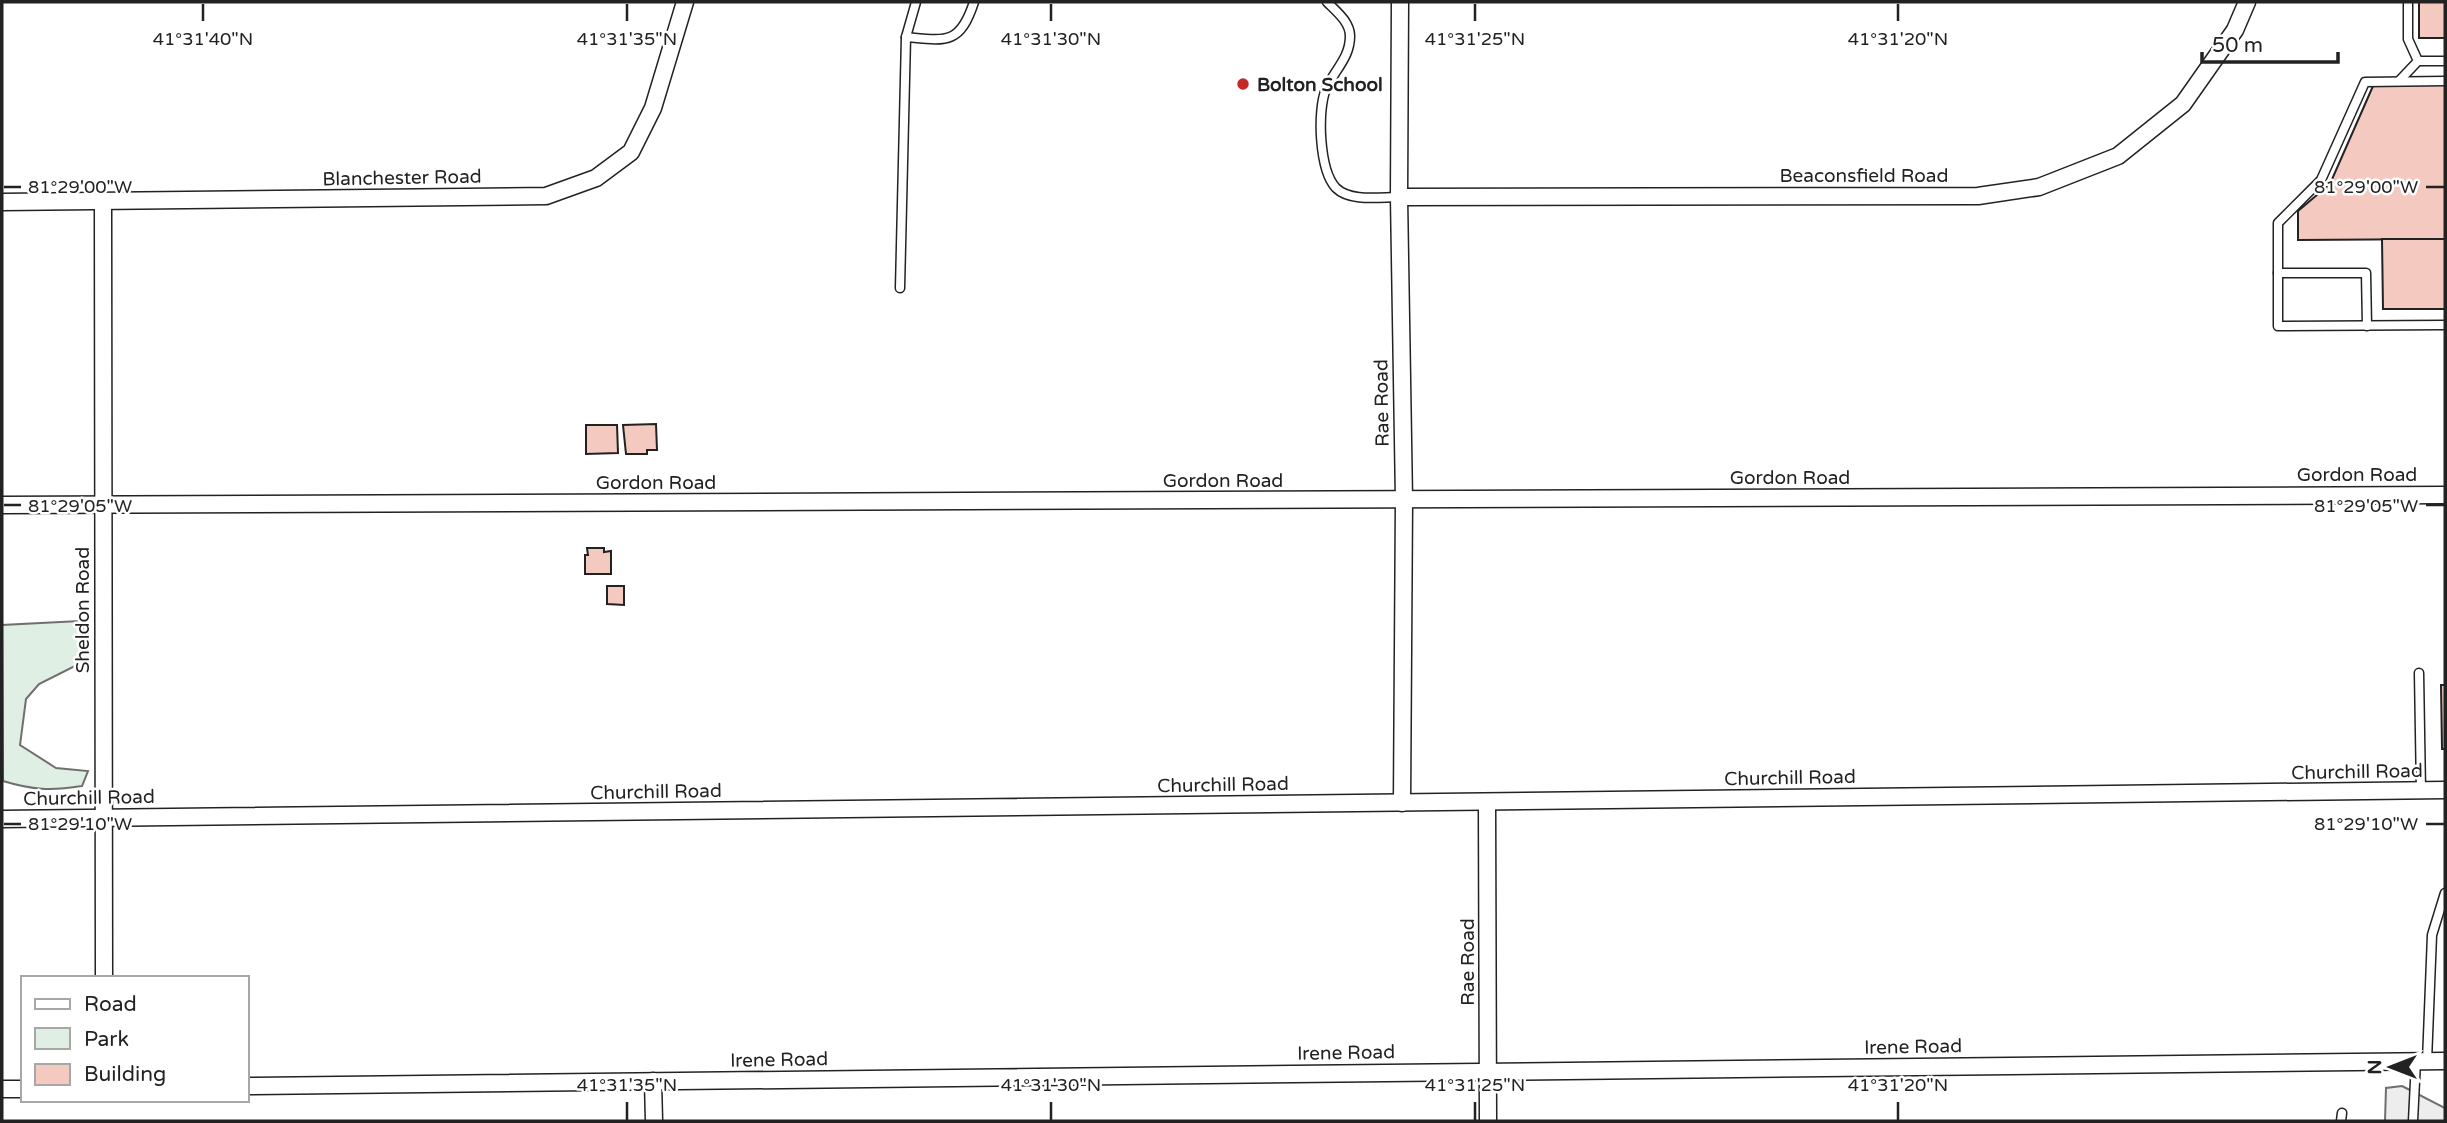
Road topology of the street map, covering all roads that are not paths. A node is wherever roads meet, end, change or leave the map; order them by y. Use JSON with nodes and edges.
{"nodes":[{"id":1,"x":685,"y":2,"type":"edge"},
{"id":2,"x":916,"y":2,"type":"edge"},
{"id":3,"x":974,"y":2,"type":"edge"},
{"id":4,"x":1326,"y":2,"type":"edge"},
{"id":5,"x":1400,"y":2,"type":"edge"},
{"id":6,"x":2247,"y":2,"type":"edge"},
{"id":7,"x":2408,"y":2,"type":"edge"},
{"id":8,"x":906,"y":37,"type":"junction"},
{"id":9,"x":2418,"y":61,"type":"junction"},
{"id":10,"x":2445,"y":61,"type":"edge"},
{"id":11,"x":2399,"y":81,"type":"junction"},
{"id":12,"x":2445,"y":81,"type":"edge"},
{"id":13,"x":1399,"y":197,"type":"junction"},
{"id":14,"x":103,"y":201,"type":"junction"},
{"id":15,"x":2,"y":202,"type":"edge"},
{"id":16,"x":2278,"y":273,"type":"junction"},
{"id":17,"x":900,"y":288,"type":"dead end"},
{"id":18,"x":2445,"y":325,"type":"edge"},
{"id":19,"x":2367,"y":326,"type":"junction"},
{"id":20,"x":2445,"y":495,"type":"edge"},
{"id":21,"x":1404,"y":500,"type":"junction"},
{"id":22,"x":2,"y":505,"type":"edge"},
{"id":23,"x":103,"y":505,"type":"junction"},
{"id":24,"x":2419,"y":673,"type":"dead end"},
{"id":25,"x":2445,"y":790,"type":"edge"},
{"id":26,"x":2421,"y":791,"type":"junction"},
{"id":27,"x":1488,"y":802,"type":"junction"},
{"id":28,"x":1402,"y":803,"type":"junction"},
{"id":29,"x":104,"y":818,"type":"junction"},
{"id":30,"x":2,"y":819,"type":"edge"},
{"id":31,"x":2445,"y":893,"type":"edge"},
{"id":32,"x":104,"y":976,"type":"edge"},
{"id":33,"x":2421,"y":1061,"type":"junction"},
{"id":34,"x":2445,"y":1061,"type":"edge"},
{"id":35,"x":1488,"y":1072,"type":"junction"},
{"id":36,"x":653,"y":1081,"type":"junction"},
{"id":37,"x":248,"y":1086,"type":"edge"},
{"id":38,"x":2,"y":1089,"type":"edge"},
{"id":39,"x":21,"y":1089,"type":"edge"},
{"id":40,"x":654,"y":1121,"type":"edge"},
{"id":41,"x":1488,"y":1121,"type":"edge"},
{"id":42,"x":2413,"y":1121,"type":"edge"}],
"edges":[{"from":1,"to":14,"type":"street","name":"Blanchester Road"},
{"from":2,"to":8,"type":"lane"},
{"from":3,"to":8,"type":"lane"},
{"from":4,"to":13,"type":"lane"},
{"from":5,"to":13,"type":"street","name":"Rae Road"},
{"from":6,"to":13,"type":"street","name":"Beaconsfield Road"},
{"from":7,"to":9,"type":"lane"},
{"from":8,"to":17,"type":"lane"},
{"from":9,"to":10,"type":"lane"},
{"from":9,"to":11,"type":"lane"},
{"from":11,"to":12,"type":"lane"},
{"from":11,"to":16,"type":"lane"},
{"from":13,"to":21,"type":"street","name":"Rae Road"},
{"from":14,"to":15,"type":"street","name":"Blanchester Road"},
{"from":14,"to":23,"type":"street","name":"Sheldon Road"},
{"from":16,"to":19,"type":"lane"},
{"from":16,"to":19,"type":"lane"},
{"from":18,"to":19,"type":"lane"},
{"from":20,"to":21,"type":"street","name":"Gordon Road"},
{"from":21,"to":23,"type":"street","name":"Gordon Road"},
{"from":21,"to":28,"type":"street","name":"Rae Road"},
{"from":22,"to":23,"type":"street","name":"Gordon Road"},
{"from":23,"to":29,"type":"street","name":"Sheldon Road"},
{"from":24,"to":26,"type":"lane"},
{"from":25,"to":26,"type":"street","name":"Churchill Road"},
{"from":26,"to":27,"type":"street","name":"Churchill Road"},
{"from":27,"to":28,"type":"street","name":"Churchill Road"},
{"from":27,"to":35,"type":"street","name":"Rae Road"},
{"from":28,"to":29,"type":"street","name":"Churchill Road"},
{"from":29,"to":30,"type":"street","name":"Churchill Road"},
{"from":29,"to":32,"type":"street","name":"Sheldon Road"},
{"from":31,"to":33,"type":"lane"},
{"from":33,"to":34,"type":"street","name":"Irene Road"},
{"from":33,"to":35,"type":"street","name":"Irene Road"},
{"from":33,"to":42,"type":"lane"},
{"from":35,"to":36,"type":"street","name":"Irene Road"},
{"from":35,"to":41,"type":"street","name":"Rae Road"},
{"from":36,"to":37,"type":"street","name":"Irene Road"},
{"from":36,"to":40,"type":"street"},
{"from":38,"to":39,"type":"street"}]}
